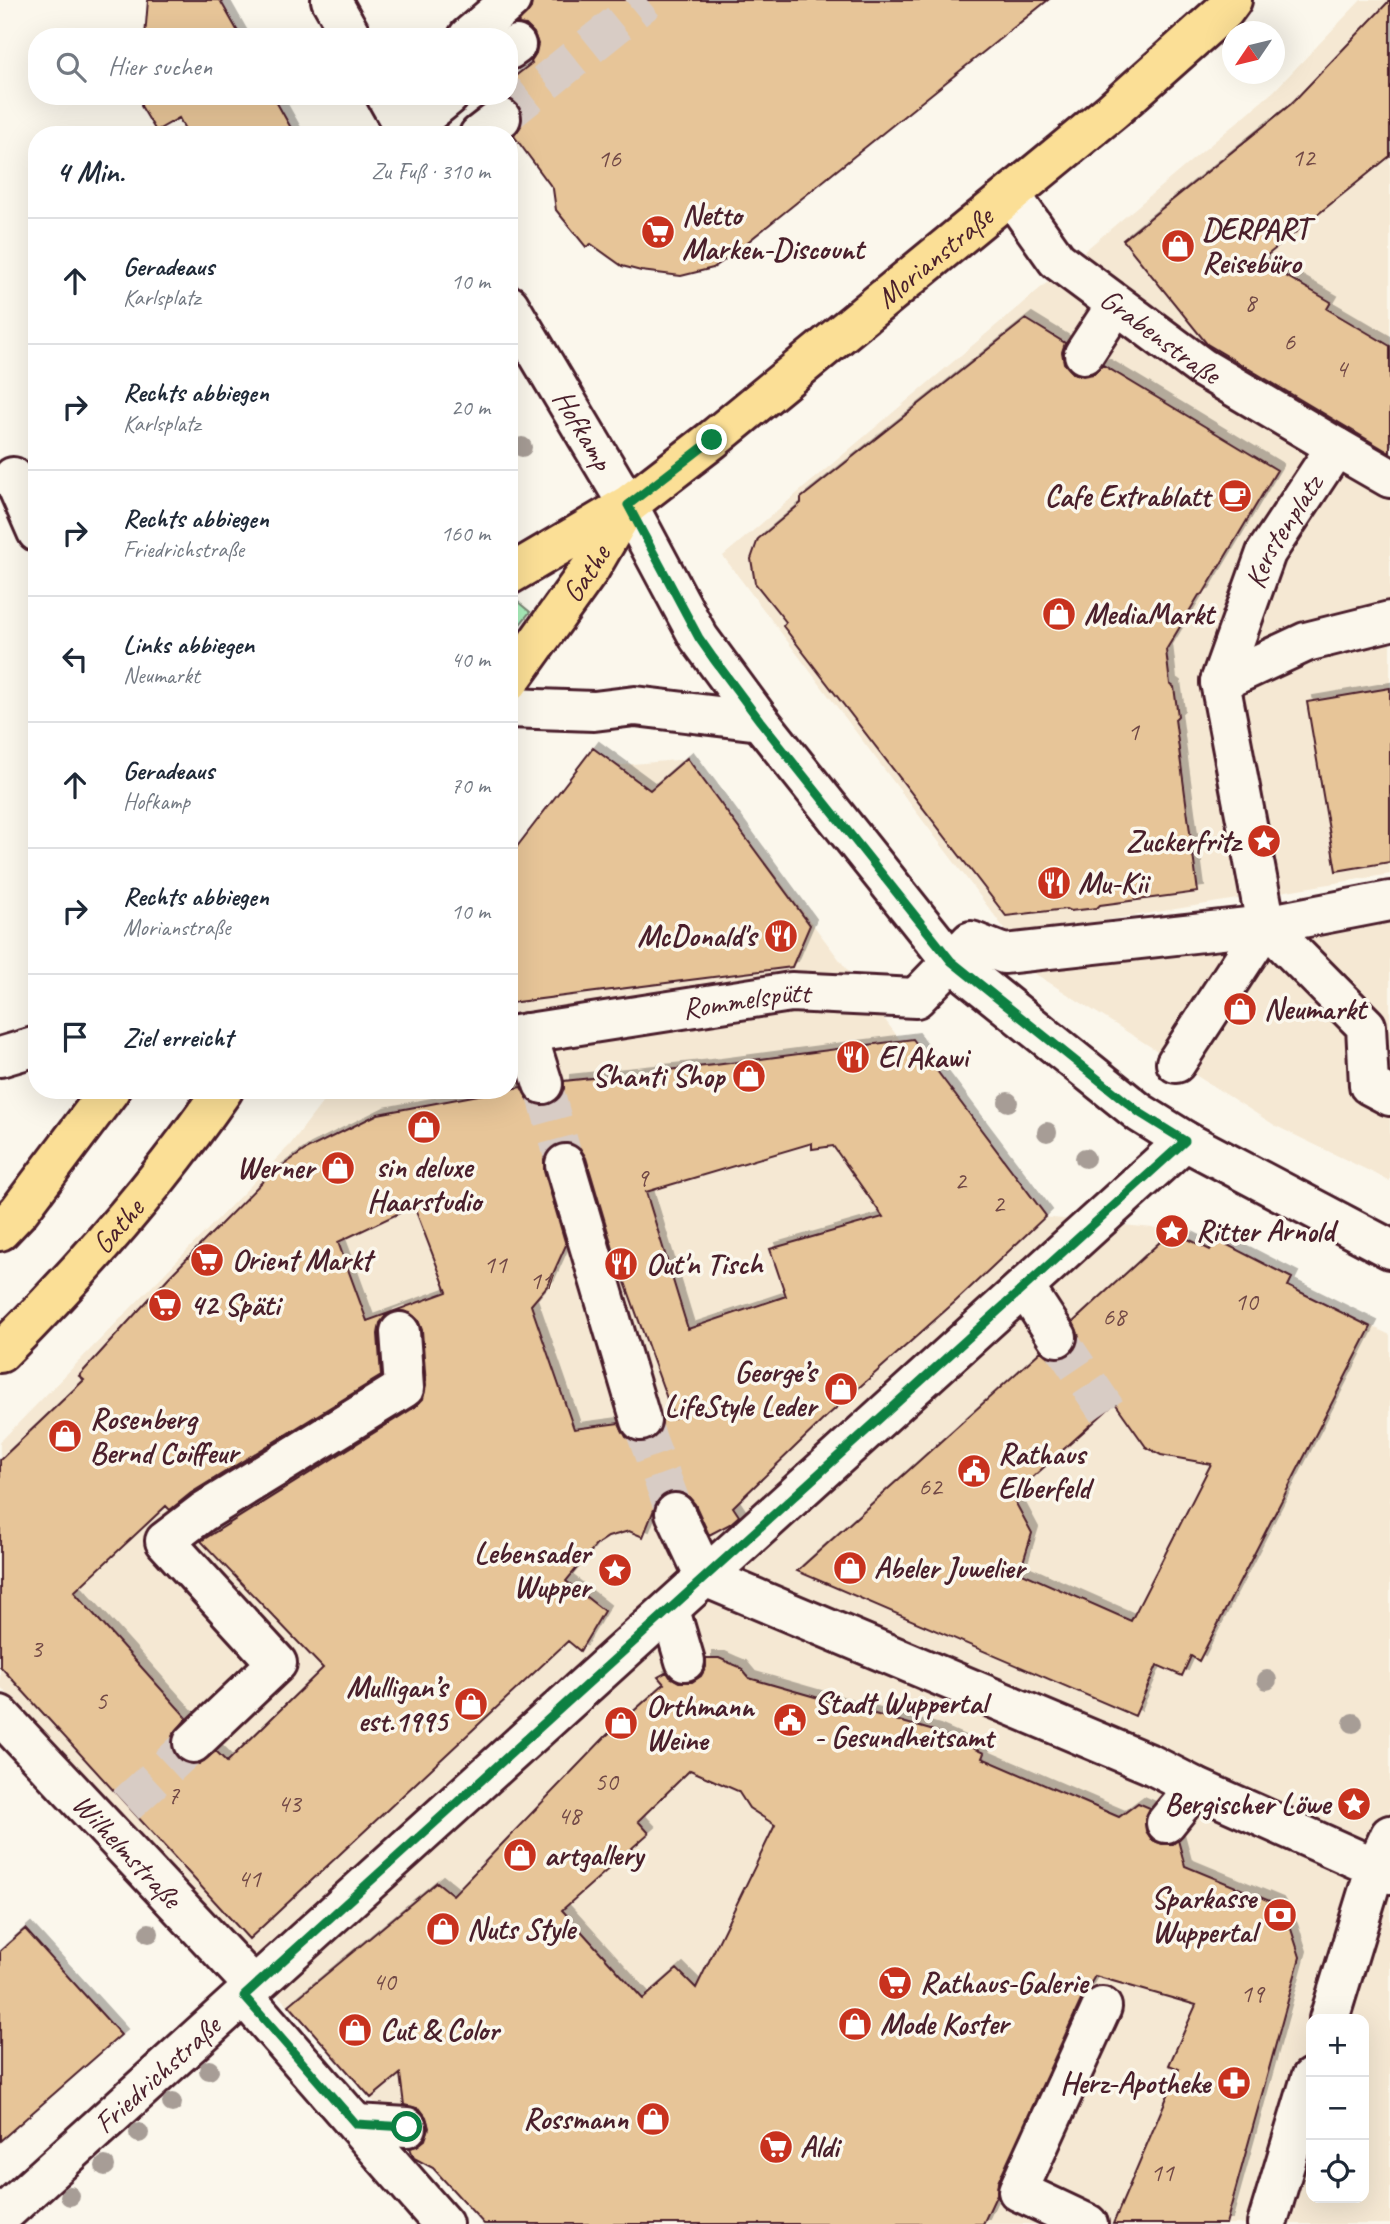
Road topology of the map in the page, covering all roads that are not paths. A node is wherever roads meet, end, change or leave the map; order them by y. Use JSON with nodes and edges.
{"nodes":[{"id":1,"x":331,"y":0,"type":"edge"},
{"id":2,"x":511,"y":0,"type":"edge"},
{"id":3,"x":1232,"y":0,"type":"edge"},
{"id":4,"x":347,"y":28,"type":"edge"},
{"id":5,"x":478,"y":28,"type":"edge"},
{"id":6,"x":422,"y":105,"type":"edge"},
{"id":7,"x":398,"y":113,"type":"edge"},
{"id":8,"x":1011,"y":195,"type":"junction"},
{"id":9,"x":1116,"y":305,"type":"junction"},
{"id":10,"x":518,"y":320,"type":"edge"},
{"id":11,"x":1084,"y":354,"type":"dead end"},
{"id":12,"x":1336,"y":447,"type":"junction"},
{"id":13,"x":17,"y":474,"type":"edge"},
{"id":14,"x":1390,"y":478,"type":"edge"},
{"id":15,"x":628,"y":505,"type":"junction"},
{"id":16,"x":28,"y":506,"type":"edge"},
{"id":17,"x":518,"y":570,"type":"edge"},
{"id":18,"x":1390,"y":621,"type":"edge"},
{"id":19,"x":518,"y":669,"type":"edge"},
{"id":20,"x":1220,"y":681,"type":"junction"},
{"id":21,"x":518,"y":708,"type":"edge"},
{"id":22,"x":760,"y":721,"type":"junction"},
{"id":23,"x":1390,"y":901,"type":"edge"},
{"id":24,"x":1266,"y":925,"type":"junction"},
{"id":25,"x":951,"y":961,"type":"junction"},
{"id":26,"x":518,"y":1034,"type":"edge"},
{"id":27,"x":28,"y":1049,"type":"edge"},
{"id":28,"x":0,"y":1057,"type":"edge"},
{"id":29,"x":1176,"y":1063,"type":"dead end"},
{"id":30,"x":543,"y":1084,"type":"tunnel mouth"},
{"id":31,"x":1390,"y":1096,"type":"edge"},
{"id":32,"x":103,"y":1099,"type":"edge"},
{"id":33,"x":217,"y":1099,"type":"edge"},
{"id":34,"x":1185,"y":1141,"type":"junction"},
{"id":35,"x":565,"y":1164,"type":"tunnel mouth"},
{"id":36,"x":0,"y":1231,"type":"edge"},
{"id":37,"x":1390,"y":1249,"type":"edge"},
{"id":38,"x":1025,"y":1288,"type":"junction"},
{"id":39,"x":400,"y":1332,"type":"dead end"},
{"id":40,"x":1057,"y":1337,"type":"tunnel mouth"},
{"id":41,"x":0,"y":1353,"type":"edge"},
{"id":42,"x":641,"y":1421,"type":"tunnel mouth"},
{"id":43,"x":675,"y":1513,"type":"tunnel mouth"},
{"id":44,"x":705,"y":1577,"type":"junction"},
{"id":45,"x":670,"y":1609,"type":"junction"},
{"id":46,"x":685,"y":1661,"type":"dead end"},
{"id":47,"x":0,"y":1716,"type":"edge"},
{"id":48,"x":193,"y":1743,"type":"tunnel mouth"},
{"id":49,"x":1195,"y":1787,"type":"junction"},
{"id":50,"x":1166,"y":1823,"type":"dead end"},
{"id":51,"x":1385,"y":1858,"type":"edge"},
{"id":52,"x":249,"y":1991,"type":"junction"},
{"id":53,"x":1102,"y":2007,"type":"dead end"},
{"id":54,"x":1331,"y":2014,"type":"edge"},
{"id":55,"x":1306,"y":2095,"type":"edge"},
{"id":56,"x":356,"y":2124,"type":"junction"},
{"id":57,"x":407,"y":2127,"type":"dead end"},
{"id":58,"x":0,"y":2217,"type":"edge"},
{"id":59,"x":443,"y":2224,"type":"edge"},
{"id":60,"x":1088,"y":2224,"type":"edge"},
{"id":61,"x":1267,"y":2224,"type":"edge"}],
"edges":[{"from":1,"to":4,"type":"street"},
{"from":2,"to":5,"type":"street"},
{"from":3,"to":8,"type":"main road","name":"Morianstraße"},
{"from":6,"to":7,"type":"street"},
{"from":8,"to":9,"type":"street","name":"Grabenstraße"},
{"from":8,"to":15,"type":"main road","name":"Morianstraße"},
{"from":9,"to":11,"type":"street"},
{"from":9,"to":12,"type":"street","name":"Grabenstraße"},
{"from":10,"to":15,"type":"street","name":"Hofkamp"},
{"from":12,"to":14,"type":"street","name":"Kerstenplatz"},
{"from":12,"to":20,"type":"street","name":"Kerstenplatz"},
{"from":13,"to":16,"type":"street"},
{"from":15,"to":17,"type":"main road","name":"Gathe"},
{"from":15,"to":19,"type":"main road","name":"Gathe"},
{"from":15,"to":22,"type":"street","name":"Hofkamp"},
{"from":18,"to":20,"type":"street"},
{"from":20,"to":24,"type":"street"},
{"from":21,"to":22,"type":"street"},
{"from":22,"to":25,"type":"street","name":"Hofkamp"},
{"from":23,"to":24,"type":"street"},
{"from":24,"to":25,"type":"street"},
{"from":24,"to":29,"type":"street"},
{"from":24,"to":31,"type":"street"},
{"from":25,"to":26,"type":"street","name":"Rommelspütt"},
{"from":25,"to":34,"type":"street"},
{"from":26,"to":30,"type":"street","name":"Rommelspütt"},
{"from":27,"to":28,"type":"street"},
{"from":32,"to":36,"type":"main road"},
{"from":33,"to":41,"type":"main road","name":"Gathe"},
{"from":34,"to":37,"type":"street"},
{"from":34,"to":38,"type":"street","name":"Friedrichstraße"},
{"from":35,"to":42,"type":"street"},
{"from":38,"to":40,"type":"street"},
{"from":38,"to":44,"type":"street","name":"Friedrichstraße"},
{"from":39,"to":48,"type":"street"},
{"from":43,"to":44,"type":"street"},
{"from":44,"to":45,"type":"street","name":"Friedrichstraße"},
{"from":44,"to":49,"type":"street"},
{"from":45,"to":46,"type":"street"},
{"from":45,"to":52,"type":"street","name":"Friedrichstraße"},
{"from":47,"to":52,"type":"street","name":"Wilhelmstraße"},
{"from":49,"to":50,"type":"street"},
{"from":49,"to":51,"type":"street"},
{"from":51,"to":54,"type":"street"},
{"from":52,"to":56,"type":"street","name":"Wilhelmstraße"},
{"from":52,"to":58,"type":"street","name":"Friedrichstraße"},
{"from":53,"to":60,"type":"street"},
{"from":55,"to":61,"type":"street"},
{"from":56,"to":57,"type":"street"},
{"from":56,"to":59,"type":"street","name":"Wilhelmstraße"}]}
